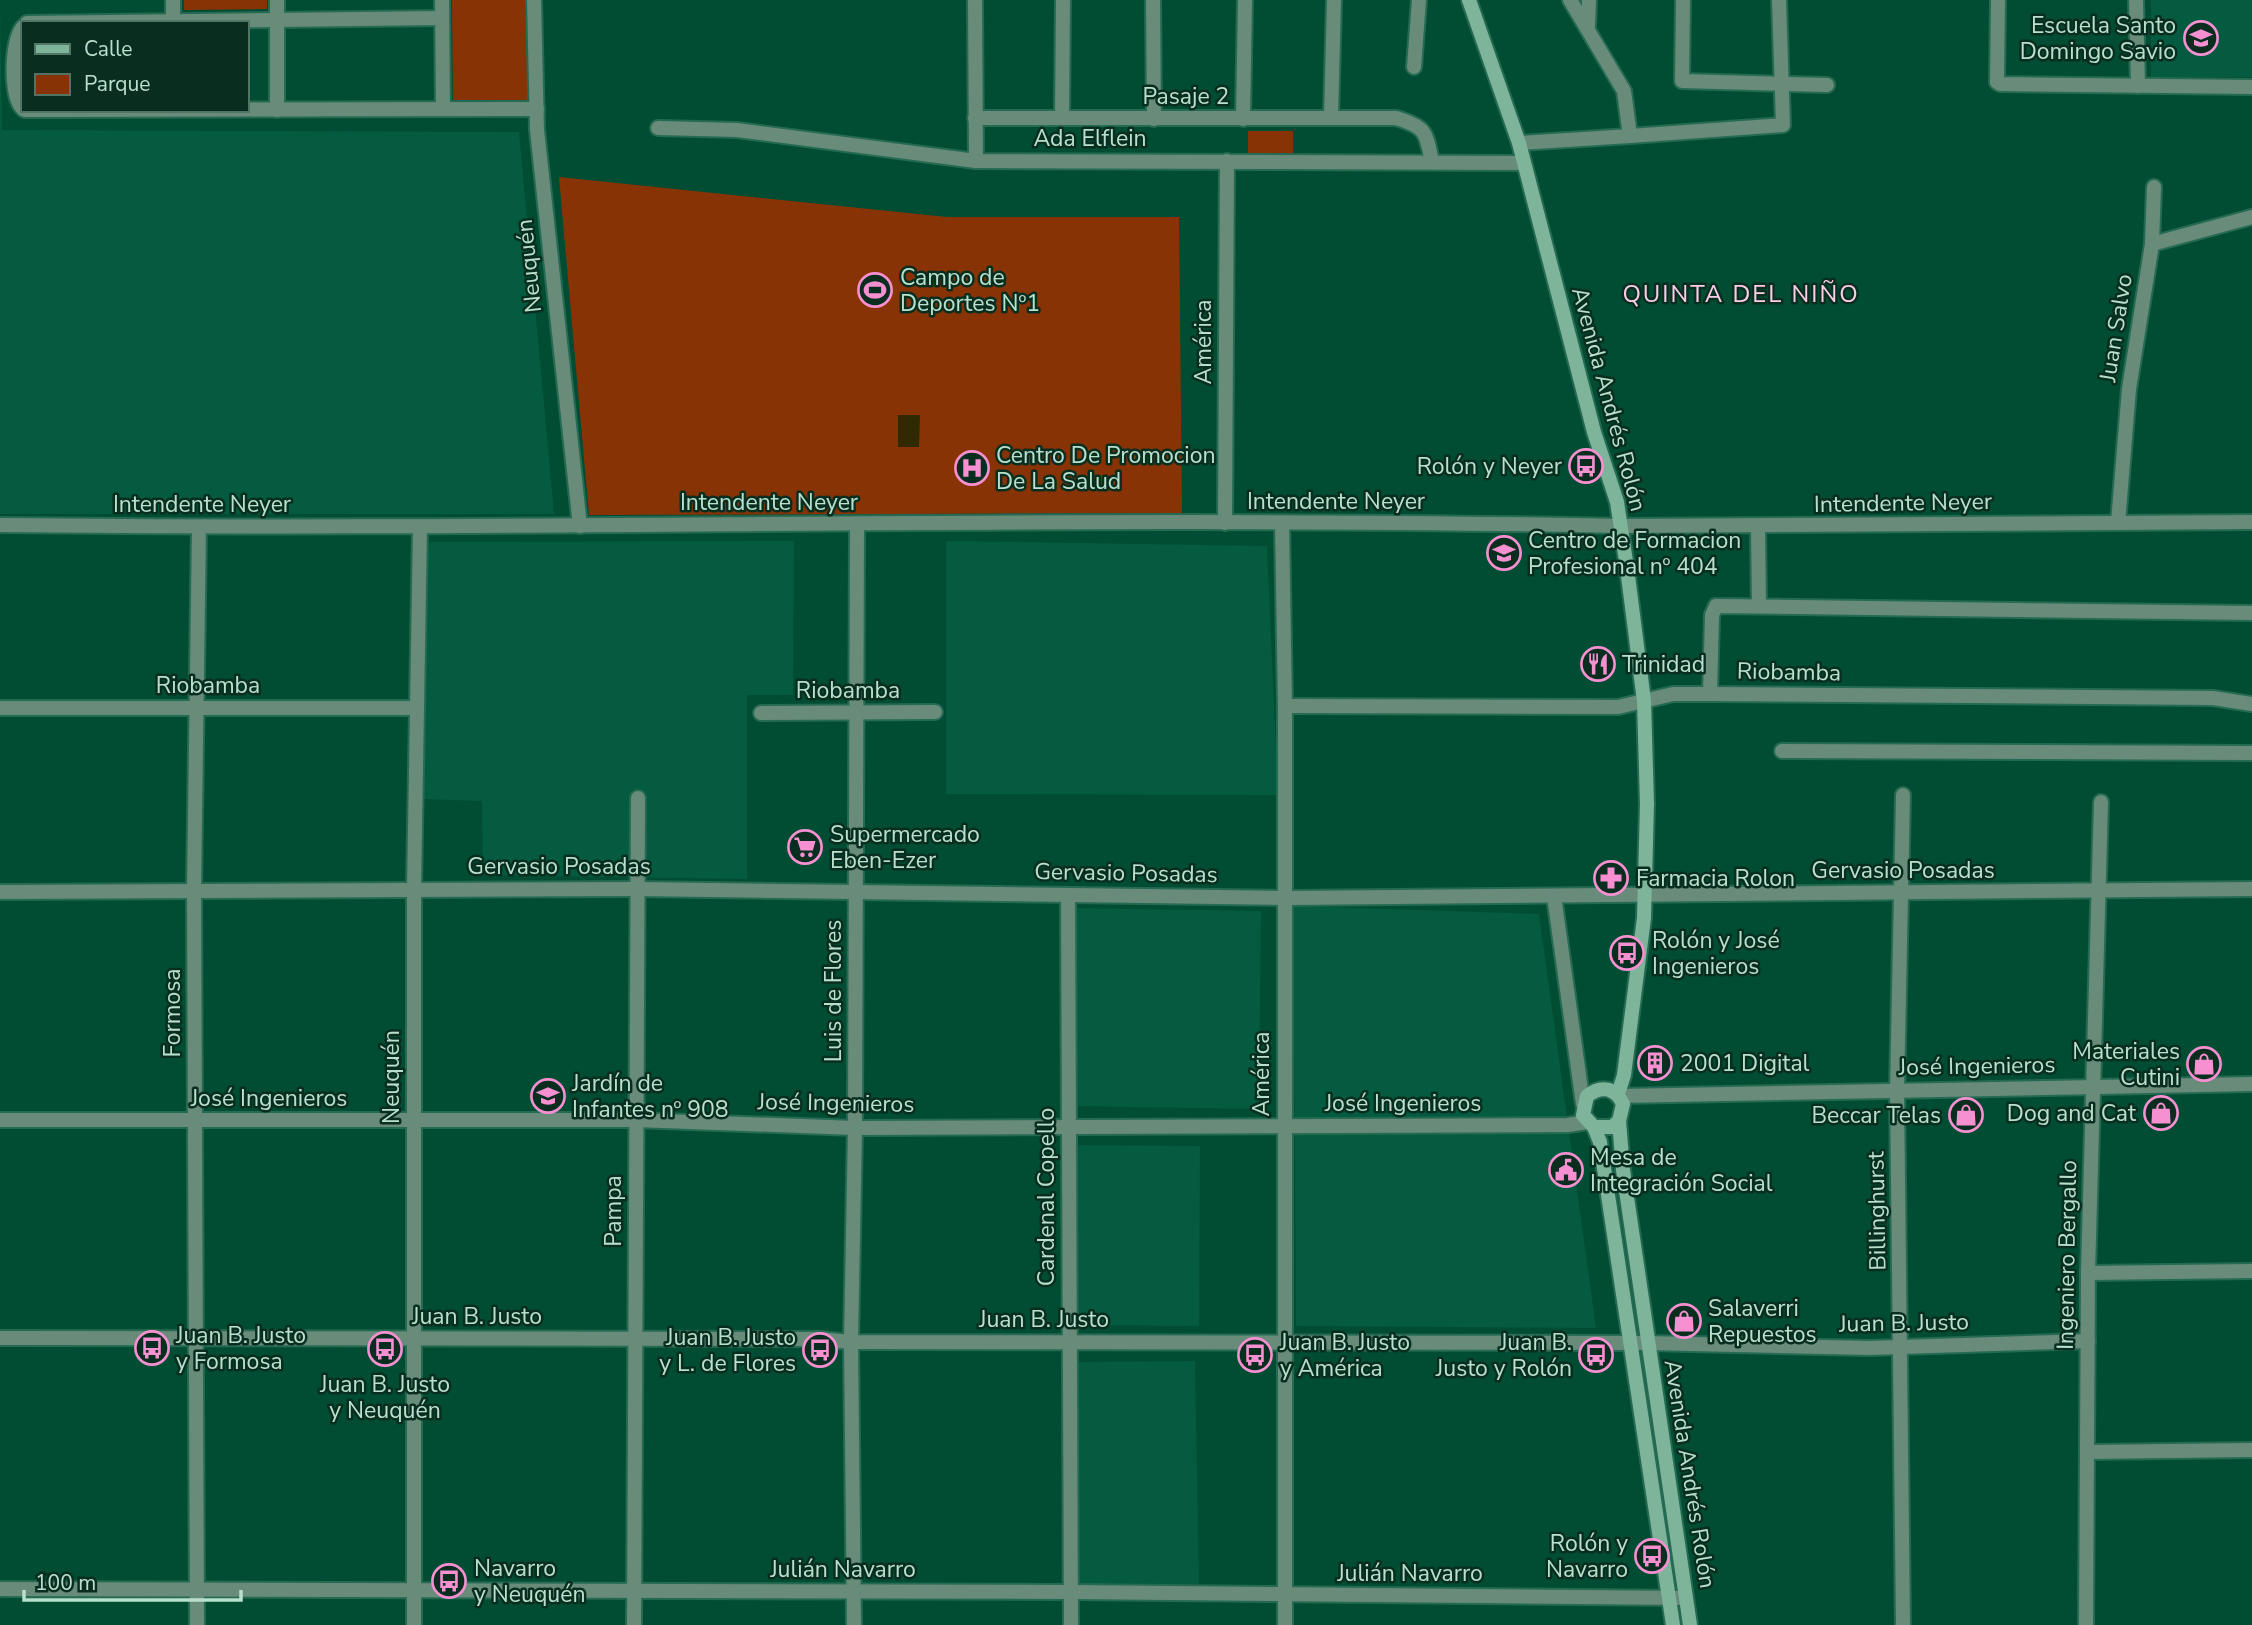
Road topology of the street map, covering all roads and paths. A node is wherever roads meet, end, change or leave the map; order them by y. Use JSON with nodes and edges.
{"nodes":[{"id":1,"x":173,"y":0,"type":"edge"},
{"id":2,"x":277,"y":0,"type":"edge"},
{"id":3,"x":442,"y":0,"type":"edge"},
{"id":4,"x":534,"y":0,"type":"edge"},
{"id":5,"x":975,"y":0,"type":"edge"},
{"id":6,"x":1063,"y":0,"type":"edge"},
{"id":7,"x":1153,"y":0,"type":"edge"},
{"id":8,"x":1245,"y":0,"type":"edge"},
{"id":9,"x":1334,"y":0,"type":"edge"},
{"id":10,"x":1419,"y":0,"type":"edge"},
{"id":11,"x":1469,"y":0,"type":"edge"},
{"id":12,"x":1570,"y":0,"type":"edge"},
{"id":13,"x":1589,"y":0,"type":"edge"},
{"id":14,"x":1683,"y":0,"type":"edge"},
{"id":15,"x":1779,"y":0,"type":"edge"},
{"id":16,"x":1998,"y":0,"type":"edge"},
{"id":17,"x":2136,"y":0,"type":"edge"},
{"id":18,"x":442,"y":18,"type":"junction"},
{"id":19,"x":277,"y":19,"type":"junction"},
{"id":20,"x":173,"y":20,"type":"junction"},
{"id":21,"x":124,"y":21,"type":"edge"},
{"id":22,"x":1588,"y":26,"type":"junction"},
{"id":23,"x":21,"y":30,"type":"edge"},
{"id":24,"x":1414,"y":67,"type":"dead end"},
{"id":25,"x":1780,"y":82,"type":"junction"},
{"id":26,"x":1827,"y":85,"type":"dead end"},
{"id":27,"x":2138,"y":86,"type":"junction"},
{"id":28,"x":2252,"y":87,"type":"edge"},
{"id":29,"x":21,"y":106,"type":"edge"},
{"id":30,"x":537,"y":109,"type":"junction"},
{"id":31,"x":248,"y":110,"type":"edge"},
{"id":32,"x":277,"y":110,"type":"junction"},
{"id":33,"x":443,"y":110,"type":"junction"},
{"id":34,"x":975,"y":118,"type":"junction"},
{"id":35,"x":1062,"y":118,"type":"junction"},
{"id":36,"x":1331,"y":118,"type":"junction"},
{"id":37,"x":1154,"y":119,"type":"junction"},
{"id":38,"x":1243,"y":119,"type":"junction"},
{"id":39,"x":658,"y":128,"type":"dead end"},
{"id":40,"x":1630,"y":136,"type":"junction"},
{"id":41,"x":1519,"y":143,"type":"junction"},
{"id":42,"x":976,"y":161,"type":"junction"},
{"id":43,"x":1227,"y":161,"type":"junction"},
{"id":44,"x":1432,"y":162,"type":"junction"},
{"id":45,"x":1524,"y":163,"type":"junction"},
{"id":46,"x":2154,"y":187,"type":"dead end"},
{"id":47,"x":2252,"y":217,"type":"edge"},
{"id":48,"x":2152,"y":244,"type":"junction"},
{"id":49,"x":1225,"y":523,"type":"junction"},
{"id":50,"x":1282,"y":523,"type":"junction"},
{"id":51,"x":2118,"y":523,"type":"junction"},
{"id":52,"x":2252,"y":523,"type":"edge"},
{"id":53,"x":857,"y":524,"type":"junction"},
{"id":54,"x":0,"y":525,"type":"edge"},
{"id":55,"x":580,"y":526,"type":"junction"},
{"id":56,"x":1620,"y":526,"type":"junction"},
{"id":57,"x":199,"y":527,"type":"junction"},
{"id":58,"x":420,"y":528,"type":"junction"},
{"id":59,"x":1758,"y":528,"type":"junction"},
{"id":60,"x":1759,"y":606,"type":"junction"},
{"id":61,"x":2252,"y":614,"type":"edge"},
{"id":62,"x":1710,"y":694,"type":"junction"},
{"id":63,"x":1644,"y":701,"type":"junction"},
{"id":64,"x":2252,"y":704,"type":"edge"},
{"id":65,"x":1285,"y":706,"type":"junction"},
{"id":66,"x":0,"y":708,"type":"edge"},
{"id":67,"x":198,"y":708,"type":"junction"},
{"id":68,"x":416,"y":708,"type":"junction"},
{"id":69,"x":935,"y":712,"type":"dead end"},
{"id":70,"x":761,"y":713,"type":"dead end"},
{"id":71,"x":856,"y":713,"type":"junction"},
{"id":72,"x":1782,"y":751,"type":"dead end"},
{"id":73,"x":2252,"y":753,"type":"edge"},
{"id":74,"x":1903,"y":795,"type":"dead end"},
{"id":75,"x":638,"y":798,"type":"dead end"},
{"id":76,"x":2101,"y":802,"type":"dead end"},
{"id":77,"x":414,"y":889,"type":"junction"},
{"id":78,"x":637,"y":889,"type":"junction"},
{"id":79,"x":2252,"y":889,"type":"edge"},
{"id":80,"x":194,"y":890,"type":"junction"},
{"id":81,"x":2100,"y":891,"type":"junction"},
{"id":82,"x":0,"y":892,"type":"edge"},
{"id":83,"x":856,"y":893,"type":"junction"},
{"id":84,"x":1903,"y":893,"type":"junction"},
{"id":85,"x":1646,"y":895,"type":"junction"},
{"id":86,"x":1068,"y":896,"type":"junction"},
{"id":87,"x":1554,"y":896,"type":"junction"},
{"id":88,"x":1285,"y":898,"type":"junction"},
{"id":89,"x":2252,"y":1084,"type":"edge"},
{"id":90,"x":2094,"y":1086,"type":"junction"},
{"id":91,"x":1897,"y":1091,"type":"junction"},
{"id":92,"x":1615,"y":1093,"type":"junction"},
{"id":93,"x":1583,"y":1104,"type":"junction"},
{"id":94,"x":0,"y":1120,"type":"edge"},
{"id":95,"x":414,"y":1120,"type":"junction"},
{"id":96,"x":636,"y":1120,"type":"junction"},
{"id":97,"x":195,"y":1121,"type":"junction"},
{"id":98,"x":1619,"y":1121,"type":"junction"},
{"id":99,"x":1591,"y":1124,"type":"junction"},
{"id":100,"x":1069,"y":1127,"type":"junction"},
{"id":101,"x":1284,"y":1127,"type":"junction"},
{"id":102,"x":855,"y":1128,"type":"junction"},
{"id":103,"x":2252,"y":1270,"type":"edge"},
{"id":104,"x":2088,"y":1273,"type":"junction"},
{"id":105,"x":0,"y":1338,"type":"edge"},
{"id":106,"x":196,"y":1338,"type":"junction"},
{"id":107,"x":414,"y":1338,"type":"junction"},
{"id":108,"x":635,"y":1339,"type":"junction"},
{"id":109,"x":2088,"y":1341,"type":"junction"},
{"id":110,"x":851,"y":1342,"type":"junction"},
{"id":111,"x":1069,"y":1342,"type":"junction"},
{"id":112,"x":1639,"y":1344,"type":"junction"},
{"id":113,"x":1286,"y":1345,"type":"junction"},
{"id":114,"x":1902,"y":1347,"type":"junction"},
{"id":115,"x":2252,"y":1450,"type":"edge"},
{"id":116,"x":2087,"y":1452,"type":"junction"},
{"id":117,"x":0,"y":1589,"type":"edge"},
{"id":118,"x":197,"y":1590,"type":"junction"},
{"id":119,"x":414,"y":1590,"type":"junction"},
{"id":120,"x":634,"y":1591,"type":"junction"},
{"id":121,"x":854,"y":1591,"type":"junction"},
{"id":122,"x":1071,"y":1592,"type":"junction"},
{"id":123,"x":1285,"y":1595,"type":"junction"},
{"id":124,"x":1669,"y":1598,"type":"junction"},
{"id":125,"x":1686,"y":1598,"type":"junction"},
{"id":126,"x":197,"y":1625,"type":"edge"},
{"id":127,"x":414,"y":1625,"type":"edge"},
{"id":128,"x":634,"y":1625,"type":"edge"},
{"id":129,"x":854,"y":1625,"type":"edge"},
{"id":130,"x":1072,"y":1625,"type":"edge"},
{"id":131,"x":1285,"y":1625,"type":"edge"},
{"id":132,"x":1673,"y":1625,"type":"edge"},
{"id":133,"x":1690,"y":1625,"type":"edge"},
{"id":134,"x":1903,"y":1625,"type":"edge"},
{"id":135,"x":2086,"y":1625,"type":"edge"}],
"edges":[{"from":1,"to":20,"type":"street"},
{"from":2,"to":19,"type":"street"},
{"from":3,"to":18,"type":"street"},
{"from":4,"to":30,"type":"street","name":"Neuquén"},
{"from":5,"to":34,"type":"street"},
{"from":6,"to":35,"type":"street"},
{"from":7,"to":37,"type":"street"},
{"from":8,"to":38,"type":"street"},
{"from":9,"to":36,"type":"street"},
{"from":10,"to":24,"type":"street"},
{"from":11,"to":41,"type":"main road","name":"Avenida Andrés Rolón"},
{"from":12,"to":22,"type":"street"},
{"from":13,"to":22,"type":"street"},
{"from":14,"to":25,"type":"street"},
{"from":15,"to":25,"type":"street"},
{"from":16,"to":27,"type":"street"},
{"from":17,"to":27,"type":"street"},
{"from":18,"to":19,"type":"street"},
{"from":18,"to":33,"type":"street"},
{"from":19,"to":20,"type":"street"},
{"from":19,"to":32,"type":"street"},
{"from":20,"to":21,"type":"street"},
{"from":22,"to":40,"type":"street"},
{"from":23,"to":29,"type":"street"},
{"from":25,"to":26,"type":"street"},
{"from":25,"to":40,"type":"street"},
{"from":27,"to":28,"type":"street"},
{"from":30,"to":33,"type":"street"},
{"from":30,"to":55,"type":"street","name":"Neuquén"},
{"from":31,"to":32,"type":"street"},
{"from":32,"to":33,"type":"street"},
{"from":34,"to":35,"type":"street","name":"Pasaje 2"},
{"from":34,"to":42,"type":"street"},
{"from":35,"to":37,"type":"street","name":"Pasaje 2"},
{"from":36,"to":38,"type":"street","name":"Pasaje 2"},
{"from":36,"to":44,"type":"street","name":"Pasaje 2"},
{"from":37,"to":38,"type":"street","name":"Pasaje 2"},
{"from":39,"to":42,"type":"street","name":"Ada Elflein"},
{"from":40,"to":41,"type":"street"},
{"from":41,"to":45,"type":"main road","name":"Avenida Andrés Rolón"},
{"from":42,"to":43,"type":"street","name":"Ada Elflein"},
{"from":43,"to":44,"type":"street","name":"Ada Elflein"},
{"from":43,"to":49,"type":"street","name":"América"},
{"from":44,"to":45,"type":"street","name":"Ada Elflein"},
{"from":45,"to":56,"type":"main road","name":"Avenida Andrés Rolón"},
{"from":46,"to":48,"type":"street","name":"Juan Salvo"},
{"from":47,"to":48,"type":"street"},
{"from":48,"to":51,"type":"street","name":"Juan Salvo"},
{"from":49,"to":50,"type":"street","name":"Intendente Neyer"},
{"from":49,"to":53,"type":"street","name":"Intendente Neyer"},
{"from":50,"to":56,"type":"street","name":"Intendente Neyer"},
{"from":50,"to":65,"type":"street","name":"América"},
{"from":51,"to":52,"type":"street","name":"Intendente Neyer"},
{"from":51,"to":59,"type":"street","name":"Intendente Neyer"},
{"from":53,"to":55,"type":"street","name":"Intendente Neyer"},
{"from":53,"to":71,"type":"street","name":"Luis de Flores"},
{"from":54,"to":57,"type":"street","name":"Intendente Neyer"},
{"from":55,"to":58,"type":"street","name":"Intendente Neyer"},
{"from":56,"to":59,"type":"street","name":"Intendente Neyer"},
{"from":56,"to":63,"type":"main road","name":"Avenida Andrés Rolón"},
{"from":57,"to":58,"type":"street","name":"Intendente Neyer"},
{"from":57,"to":67,"type":"street","name":"Formosa"},
{"from":58,"to":68,"type":"street","name":"Neuquén"},
{"from":59,"to":60,"type":"street"},
{"from":60,"to":61,"type":"street"},
{"from":60,"to":62,"type":"street"},
{"from":62,"to":63,"type":"street","name":"Riobamba"},
{"from":62,"to":64,"type":"street","name":"Riobamba"},
{"from":63,"to":65,"type":"street","name":"Riobamba"},
{"from":63,"to":85,"type":"main road","name":"Avenida Andrés Rolón"},
{"from":65,"to":88,"type":"street","name":"América"},
{"from":66,"to":67,"type":"street","name":"Riobamba"},
{"from":67,"to":68,"type":"street","name":"Riobamba"},
{"from":67,"to":80,"type":"street","name":"Formosa"},
{"from":68,"to":77,"type":"street","name":"Neuquén"},
{"from":69,"to":71,"type":"street","name":"Riobamba"},
{"from":70,"to":71,"type":"street","name":"Riobamba"},
{"from":71,"to":83,"type":"street","name":"Luis de Flores"},
{"from":72,"to":73,"type":"street"},
{"from":74,"to":84,"type":"street","name":"Billinghurst"},
{"from":75,"to":78,"type":"street","name":"Pampa"},
{"from":76,"to":81,"type":"street","name":"Ingeniero Bergallo"},
{"from":77,"to":78,"type":"street","name":"Gervasio Posadas"},
{"from":77,"to":80,"type":"street","name":"Gervasio Posadas"},
{"from":77,"to":95,"type":"street","name":"Neuquén"},
{"from":78,"to":83,"type":"street","name":"Gervasio Posadas"},
{"from":78,"to":96,"type":"street","name":"Pampa"},
{"from":79,"to":81,"type":"street","name":"Gervasio Posadas"},
{"from":80,"to":82,"type":"street","name":"Gervasio Posadas"},
{"from":80,"to":97,"type":"street","name":"Formosa"},
{"from":81,"to":84,"type":"street","name":"Gervasio Posadas"},
{"from":81,"to":90,"type":"street","name":"Ingeniero Bergallo"},
{"from":83,"to":86,"type":"street","name":"Gervasio Posadas"},
{"from":83,"to":102,"type":"street","name":"Luis de Flores"},
{"from":84,"to":85,"type":"street","name":"Gervasio Posadas"},
{"from":84,"to":91,"type":"street","name":"Billinghurst"},
{"from":85,"to":87,"type":"street","name":"Gervasio Posadas"},
{"from":85,"to":92,"type":"main road","name":"Avenida Andrés Rolón"},
{"from":86,"to":88,"type":"street","name":"Gervasio Posadas"},
{"from":86,"to":100,"type":"street","name":"Cardenal Copello"},
{"from":87,"to":88,"type":"street","name":"Gervasio Posadas"},
{"from":87,"to":93,"type":"street"},
{"from":88,"to":101,"type":"street","name":"América"},
{"from":89,"to":90,"type":"street","name":"José Ingenieros"},
{"from":90,"to":91,"type":"street","name":"José Ingenieros"},
{"from":90,"to":104,"type":"street","name":"Ingeniero Bergallo"},
{"from":91,"to":92,"type":"street","name":"José Ingenieros"},
{"from":91,"to":114,"type":"street","name":"Billinghurst"},
{"from":92,"to":93,"type":"main road","name":"Avenida Andrés Rolón"},
{"from":92,"to":98,"type":"main road","name":"Avenida Andrés Rolón"},
{"from":93,"to":99,"type":"main road","name":"Avenida Andrés Rolón"},
{"from":94,"to":97,"type":"street","name":"José Ingenieros"},
{"from":95,"to":96,"type":"street","name":"José Ingenieros"},
{"from":95,"to":97,"type":"street","name":"José Ingenieros"},
{"from":95,"to":107,"type":"street","name":"Neuquén"},
{"from":96,"to":102,"type":"street","name":"José Ingenieros"},
{"from":96,"to":108,"type":"street","name":"Pampa"},
{"from":97,"to":106,"type":"street","name":"Formosa"},
{"from":98,"to":99,"type":"main road"},
{"from":98,"to":112,"type":"main road","name":"Avenida Andrés Rolón"},
{"from":99,"to":101,"type":"street","name":"José Ingenieros"},
{"from":99,"to":112,"type":"main road","name":"Avenida Andrés Rolón"},
{"from":100,"to":101,"type":"street","name":"José Ingenieros"},
{"from":100,"to":102,"type":"street","name":"José Ingenieros"},
{"from":100,"to":111,"type":"street","name":"Cardenal Copello"},
{"from":101,"to":113,"type":"street","name":"América"},
{"from":102,"to":110,"type":"street","name":"Luis de Flores"},
{"from":103,"to":104,"type":"street"},
{"from":104,"to":109,"type":"street","name":"Ingeniero Bergallo"},
{"from":105,"to":106,"type":"street","name":"Juan B. Justo"},
{"from":106,"to":107,"type":"street","name":"Juan B. Justo"},
{"from":106,"to":118,"type":"street","name":"Formosa"},
{"from":107,"to":108,"type":"street","name":"Juan B. Justo"},
{"from":107,"to":119,"type":"street","name":"Neuquén"},
{"from":108,"to":110,"type":"street","name":"Juan B. Justo"},
{"from":108,"to":120,"type":"street","name":"Pampa"},
{"from":109,"to":114,"type":"street","name":"Juan B. Justo"},
{"from":109,"to":116,"type":"street","name":"Ingeniero Bergallo"},
{"from":110,"to":111,"type":"street","name":"Juan B. Justo"},
{"from":110,"to":121,"type":"street","name":"Luis de Flores"},
{"from":111,"to":113,"type":"street","name":"Juan B. Justo"},
{"from":111,"to":122,"type":"street","name":"Cardenal Copello"},
{"from":112,"to":113,"type":"street","name":"Juan B. Justo"},
{"from":112,"to":114,"type":"street","name":"Juan B. Justo"},
{"from":112,"to":124,"type":"main road","name":"Avenida Andrés Rolón"},
{"from":112,"to":125,"type":"main road","name":"Avenida Andrés Rolón"},
{"from":113,"to":123,"type":"street","name":"América"},
{"from":114,"to":134,"type":"street","name":"Billinghurst"},
{"from":115,"to":116,"type":"street"},
{"from":116,"to":135,"type":"street","name":"Ingeniero Bergallo"},
{"from":117,"to":118,"type":"street","name":"Julián Navarro"},
{"from":118,"to":119,"type":"street","name":"Julián Navarro"},
{"from":118,"to":126,"type":"street","name":"Formosa"},
{"from":119,"to":120,"type":"street","name":"Julián Navarro"},
{"from":119,"to":127,"type":"street","name":"Neuquén"},
{"from":120,"to":121,"type":"street","name":"Julián Navarro"},
{"from":120,"to":128,"type":"street","name":"Pampa"},
{"from":121,"to":122,"type":"street","name":"Julián Navarro"},
{"from":121,"to":129,"type":"street","name":"Luis de Flores"},
{"from":122,"to":123,"type":"street","name":"Julián Navarro"},
{"from":122,"to":130,"type":"street","name":"Cardenal Copello"},
{"from":123,"to":124,"type":"street","name":"Julián Navarro"},
{"from":123,"to":131,"type":"street","name":"América"},
{"from":124,"to":125,"type":"street","name":"Julián Navarro"},
{"from":124,"to":132,"type":"main road","name":"Avenida Andrés Rolón"},
{"from":125,"to":133,"type":"main road","name":"Avenida Andrés Rolón"}]}
